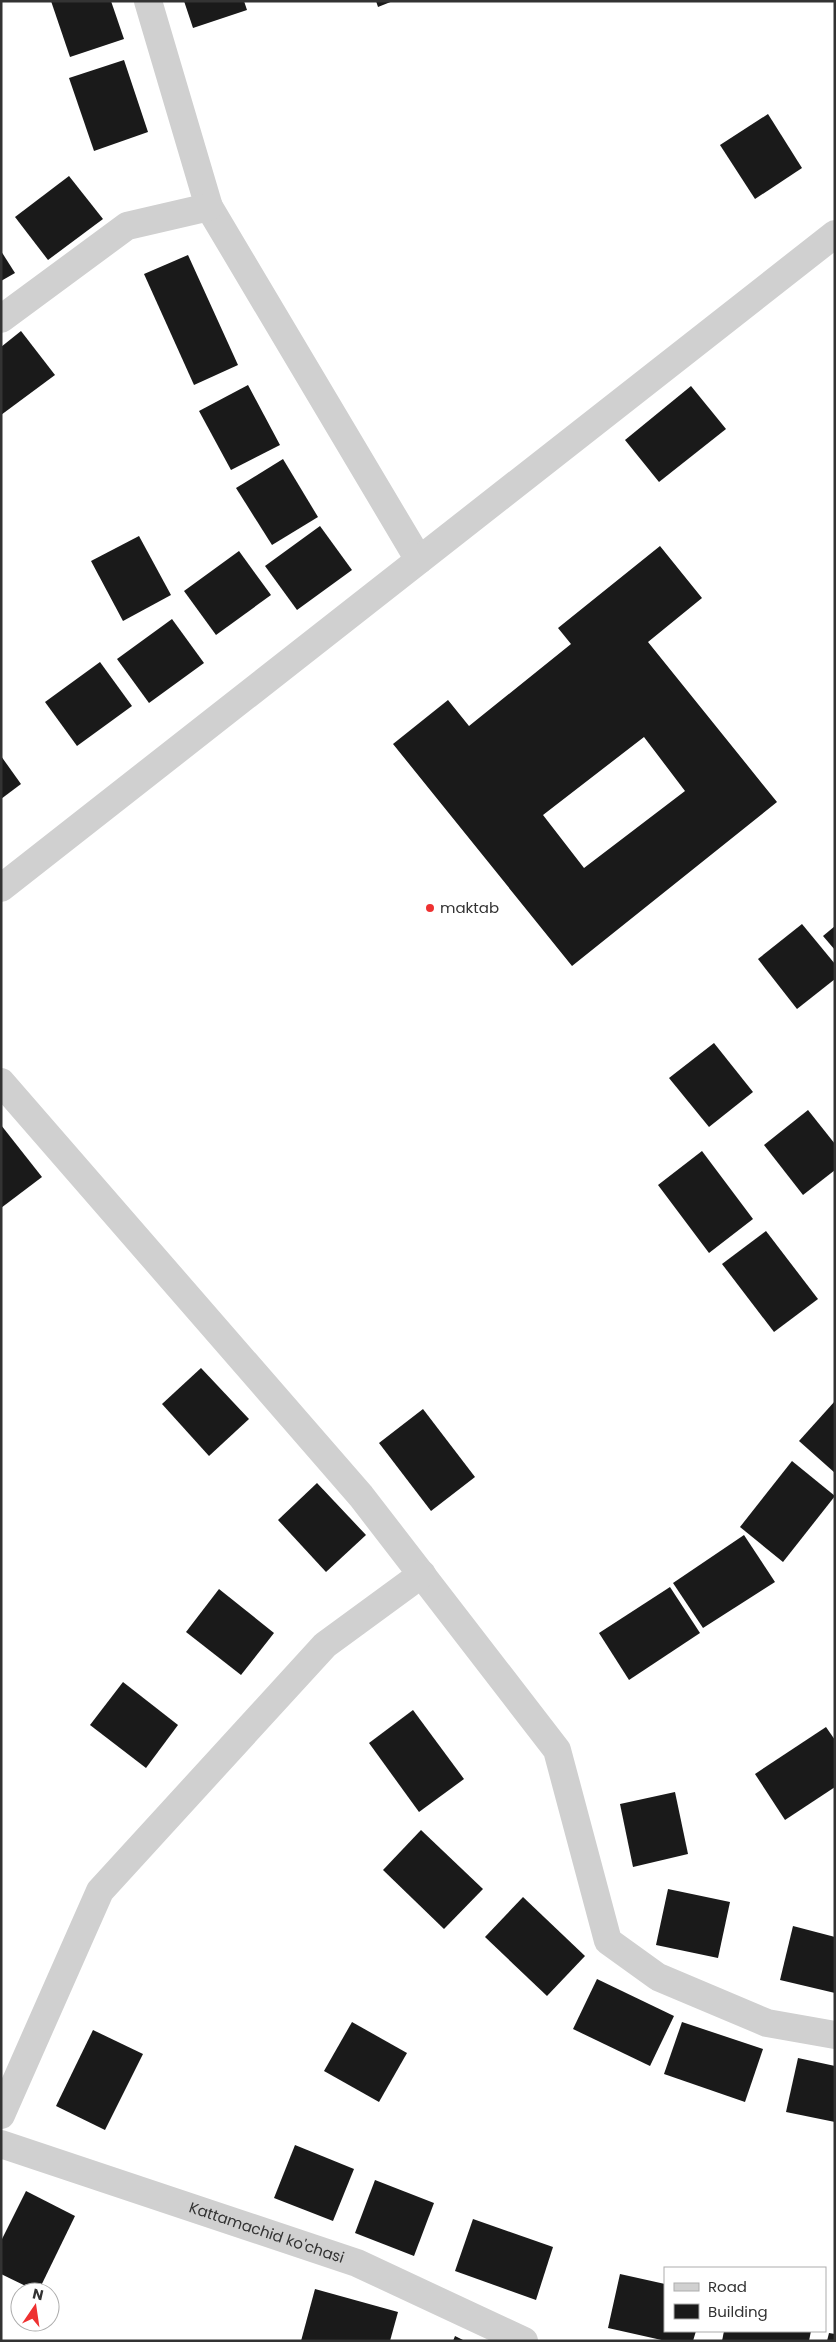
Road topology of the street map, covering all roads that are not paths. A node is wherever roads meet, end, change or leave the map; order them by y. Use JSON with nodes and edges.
{"nodes":[{"id":1,"x":148,"y":1,"type":"edge"},
{"id":2,"x":209,"y":207,"type":"junction"},
{"id":3,"x":835,"y":234,"type":"edge"},
{"id":4,"x":1,"y":319,"type":"edge"},
{"id":5,"x":419,"y":560,"type":"junction"},
{"id":6,"x":1,"y":888,"type":"edge"},
{"id":7,"x":1,"y":1082,"type":"edge"},
{"id":8,"x":422,"y":1574,"type":"junction"},
{"id":9,"x":835,"y":2035,"type":"edge"},
{"id":10,"x":1,"y":2115,"type":"edge"},
{"id":11,"x":1,"y":2144,"type":"edge"},
{"id":12,"x":524,"y":2341,"type":"edge"}],
"edges":[{"from":1,"to":2,"type":"street"},
{"from":2,"to":4,"type":"street"},
{"from":2,"to":5,"type":"street"},
{"from":3,"to":5,"type":"street"},
{"from":5,"to":6,"type":"street"},
{"from":7,"to":8,"type":"street"},
{"from":8,"to":9,"type":"street"},
{"from":8,"to":10,"type":"street"},
{"from":11,"to":12,"type":"street","name":"Kattamachid ko'chasi"}]}
